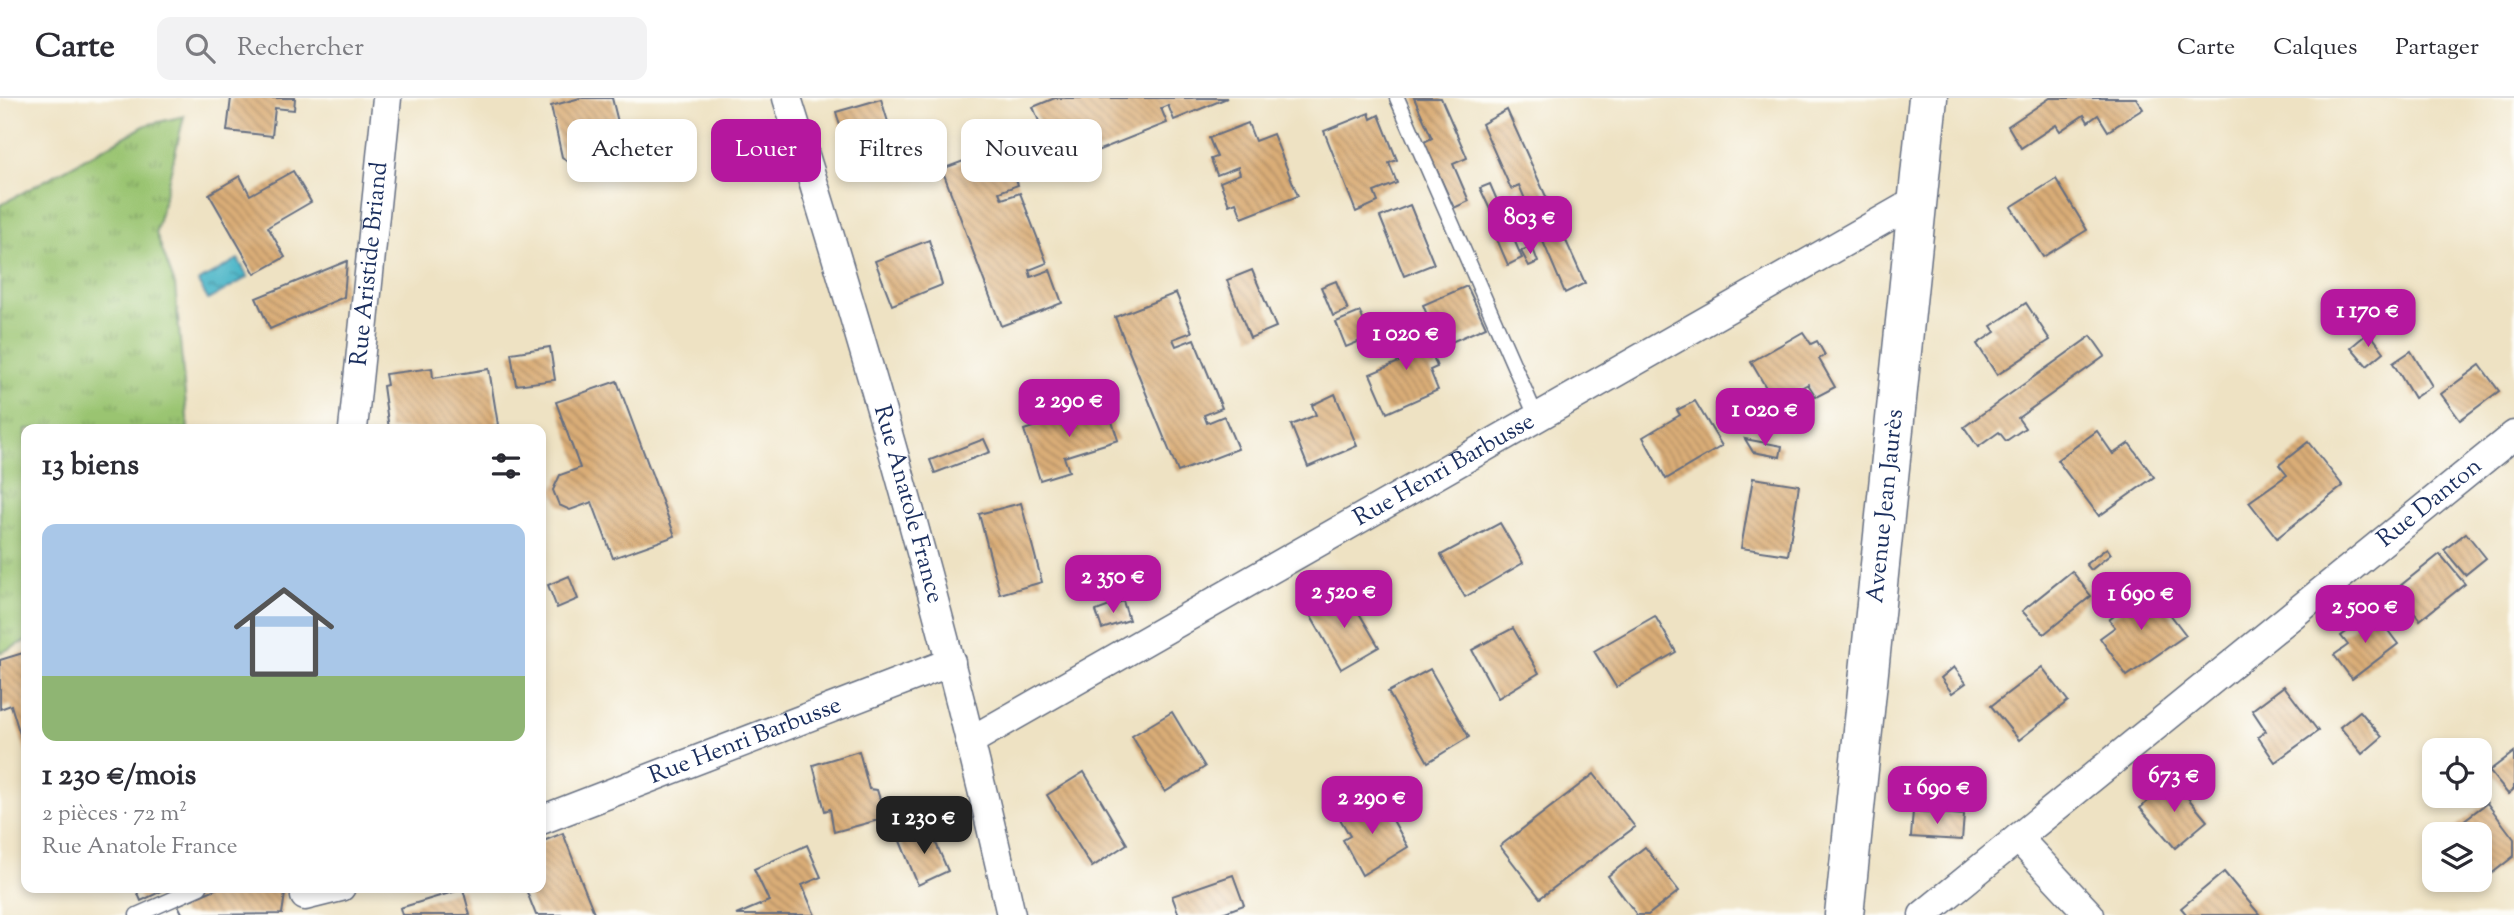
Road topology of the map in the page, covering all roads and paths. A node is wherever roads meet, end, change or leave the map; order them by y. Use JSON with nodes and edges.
{"nodes":[{"id":1,"x":387,"y":98,"type":"edge"},
{"id":2,"x":787,"y":98,"type":"edge"},
{"id":3,"x":1397,"y":98,"type":"edge"},
{"id":4,"x":1928,"y":98,"type":"edge"},
{"id":5,"x":1918,"y":200,"type":"junction"},
{"id":6,"x":1536,"y":416,"type":"junction"},
{"id":7,"x":354,"y":424,"type":"edge"},
{"id":8,"x":2514,"y":435,"type":"edge"},
{"id":9,"x":951,"y":662,"type":"junction"},
{"id":10,"x":972,"y":740,"type":"junction"},
{"id":11,"x":546,"y":818,"type":"edge"},
{"id":12,"x":2018,"y":838,"type":"junction"},
{"id":13,"x":186,"y":893,"type":"edge"},
{"id":14,"x":323,"y":893,"type":"edge"},
{"id":15,"x":305,"y":899,"type":"edge"},
{"id":16,"x":137,"y":915,"type":"edge"},
{"id":17,"x":1011,"y":915,"type":"edge"},
{"id":18,"x":1844,"y":915,"type":"edge"},
{"id":19,"x":1923,"y":915,"type":"edge"},
{"id":20,"x":2090,"y":915,"type":"edge"}],
"edges":[{"from":1,"to":7,"type":"street","name":"Rue Aristide Briand"},
{"from":2,"to":9,"type":"street","name":"Rue Anatole France"},
{"from":3,"to":6,"type":"lane"},
{"from":4,"to":5,"type":"main road","name":"Avenue Jean Jaurès"},
{"from":5,"to":6,"type":"street","name":"Rue Henri Barbusse"},
{"from":5,"to":18,"type":"main road","name":"Avenue Jean Jaurès"},
{"from":6,"to":10,"type":"street","name":"Rue Henri Barbusse"},
{"from":8,"to":12,"type":"street","name":"Rue Danton"},
{"from":9,"to":10,"type":"street","name":"Rue Anatole France"},
{"from":9,"to":11,"type":"street","name":"Rue Henri Barbusse"},
{"from":10,"to":17,"type":"street","name":"Rue Anatole France"},
{"from":12,"to":19,"type":"street","name":"Rue Danton"},
{"from":12,"to":20,"type":"street"},
{"from":13,"to":16,"type":"lane"},
{"from":14,"to":15,"type":"street"}]}
